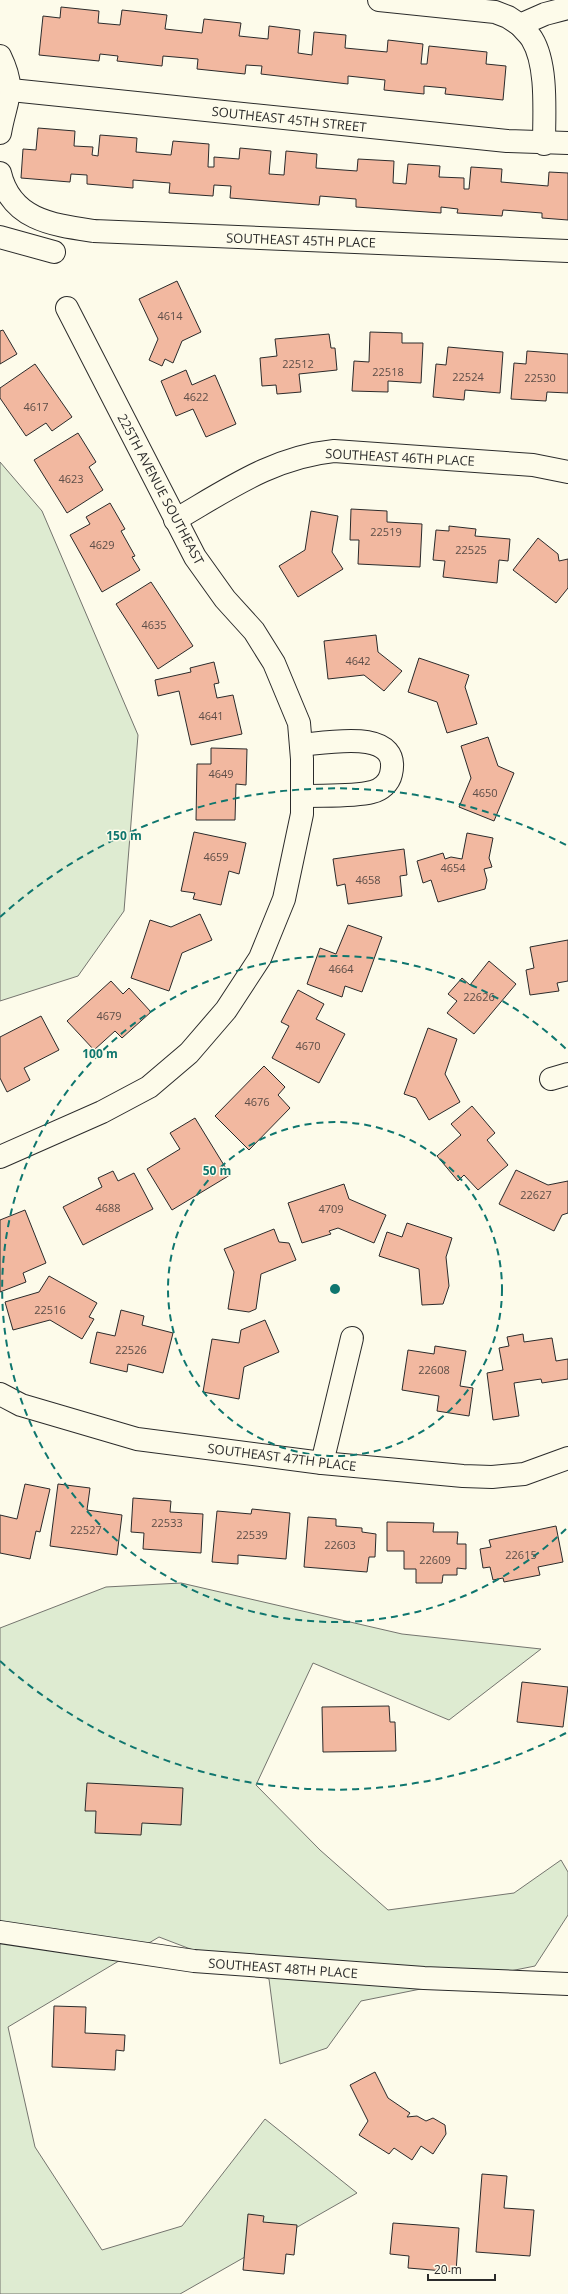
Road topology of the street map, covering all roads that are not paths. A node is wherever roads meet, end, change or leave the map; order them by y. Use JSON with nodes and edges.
{"nodes":[{"id":1,"x":379,"y":0,"type":"edge"},
{"id":2,"x":568,"y":8,"type":"edge"},
{"id":3,"x":520,"y":25,"type":"junction"},
{"id":4,"x":5,"y":73,"type":"edge"},
{"id":5,"x":0,"y":133,"type":"edge"},
{"id":6,"x":568,"y":143,"type":"edge"},
{"id":7,"x":544,"y":144,"type":"junction"},
{"id":8,"x":0,"y":173,"type":"edge"},
{"id":9,"x":0,"y":237,"type":"edge"},
{"id":10,"x":568,"y":250,"type":"edge"},
{"id":11,"x":54,"y":252,"type":"dead end"},
{"id":12,"x":67,"y":308,"type":"dead end"},
{"id":13,"x":568,"y":472,"type":"edge"},
{"id":14,"x":175,"y":520,"type":"junction"},
{"id":15,"x":301,"y":745,"type":"junction"},
{"id":16,"x":302,"y":796,"type":"junction"},
{"id":17,"x":0,"y":1157,"type":"edge"},
{"id":18,"x":352,"y":1338,"type":"dead end"},
{"id":19,"x":0,"y":1394,"type":"edge"},
{"id":20,"x":568,"y":1458,"type":"edge"},
{"id":21,"x":322,"y":1463,"type":"junction"},
{"id":22,"x":0,"y":1932,"type":"edge"},
{"id":23,"x":568,"y":1984,"type":"edge"}],
"edges":[{"from":1,"to":3,"type":"street"},
{"from":2,"to":3,"type":"street"},
{"from":3,"to":7,"type":"street"},
{"from":4,"to":5,"type":"street"},
{"from":4,"to":7,"type":"street","name":"SOUTHEAST 45TH STREET"},
{"from":6,"to":7,"type":"street","name":"SOUTHEAST 45TH STREET"},
{"from":8,"to":10,"type":"street","name":"SOUTHEAST 45TH PLACE"},
{"from":9,"to":11,"type":"street"},
{"from":12,"to":14,"type":"street","name":"225TH AVENUE SOUTHEAST"},
{"from":13,"to":14,"type":"street","name":"SOUTHEAST 46TH PLACE"},
{"from":14,"to":15,"type":"street","name":"225TH AVENUE SOUTHEAST"},
{"from":15,"to":16,"type":"street","name":"225TH AVENUE SOUTHEAST"},
{"from":15,"to":16,"type":"street"},
{"from":16,"to":17,"type":"street","name":"225TH AVENUE SOUTHEAST"},
{"from":18,"to":21,"type":"street"},
{"from":19,"to":21,"type":"street","name":"SOUTHEAST 47TH PLACE"},
{"from":20,"to":21,"type":"street","name":"SOUTHEAST 47TH PLACE"},
{"from":22,"to":23,"type":"street","name":"SOUTHEAST 48TH PLACE"}]}
